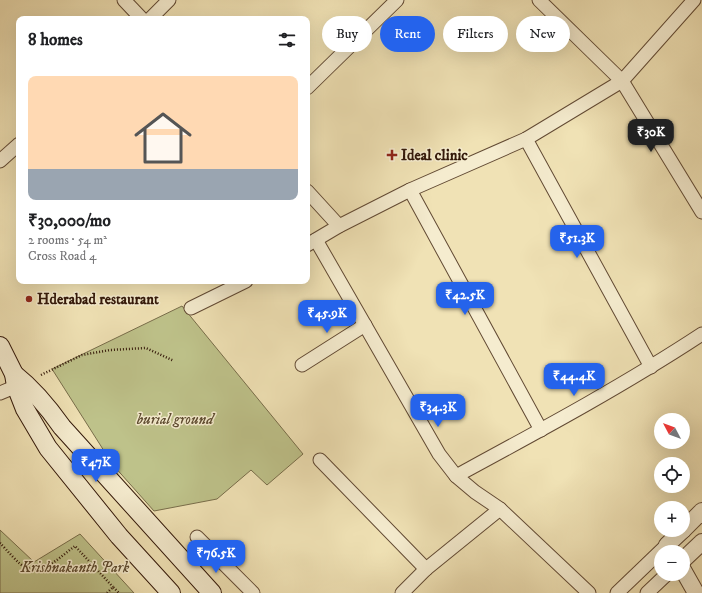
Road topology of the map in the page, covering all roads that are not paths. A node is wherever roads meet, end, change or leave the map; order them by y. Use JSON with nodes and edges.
{"nodes":[{"id":1,"x":124,"y":0,"type":"edge"},
{"id":2,"x":169,"y":0,"type":"edge"},
{"id":3,"x":398,"y":0,"type":"edge"},
{"id":4,"x":539,"y":0,"type":"edge"},
{"id":5,"x":694,"y":0,"type":"edge"},
{"id":6,"x":139,"y":16,"type":"edge"},
{"id":7,"x":153,"y":16,"type":"edge"},
{"id":8,"x":622,"y":81,"type":"junction"},
{"id":9,"x":310,"y":85,"type":"edge"},
{"id":10,"x":526,"y":139,"type":"junction"},
{"id":11,"x":16,"y":147,"type":"edge"},
{"id":12,"x":0,"y":161,"type":"edge"},
{"id":13,"x":410,"y":190,"type":"junction"},
{"id":14,"x":310,"y":194,"type":"edge"},
{"id":15,"x":702,"y":212,"type":"edge"},
{"id":16,"x":339,"y":226,"type":"junction"},
{"id":17,"x":311,"y":242,"type":"edge"},
{"id":18,"x":240,"y":284,"type":"edge"},
{"id":19,"x":192,"y":308,"type":"dead end"},
{"id":20,"x":364,"y":325,"type":"junction"},
{"id":21,"x":702,"y":334,"type":"edge"},
{"id":22,"x":0,"y":346,"type":"edge"},
{"id":23,"x":302,"y":365,"type":"dead end"},
{"id":24,"x":651,"y":367,"type":"junction"},
{"id":25,"x":13,"y":384,"type":"edge"},
{"id":26,"x":541,"y":430,"type":"junction"},
{"id":27,"x":320,"y":460,"type":"dead end"},
{"id":28,"x":456,"y":476,"type":"junction"},
{"id":29,"x":500,"y":509,"type":"junction"},
{"id":30,"x":702,"y":511,"type":"edge"},
{"id":31,"x":690,"y":523,"type":"edge"},
{"id":32,"x":197,"y":537,"type":"dead end"},
{"id":33,"x":702,"y":542,"type":"edge"},
{"id":34,"x":690,"y":553,"type":"edge"},
{"id":35,"x":654,"y":562,"type":"edge"},
{"id":36,"x":426,"y":569,"type":"junction"},
{"id":37,"x":659,"y":581,"type":"edge"},
{"id":38,"x":689,"y":581,"type":"edge"},
{"id":39,"x":171,"y":593,"type":"edge"},
{"id":40,"x":212,"y":593,"type":"edge"},
{"id":41,"x":253,"y":593,"type":"edge"},
{"id":42,"x":402,"y":593,"type":"edge"},
{"id":43,"x":588,"y":593,"type":"edge"},
{"id":44,"x":617,"y":593,"type":"edge"},
{"id":45,"x":646,"y":593,"type":"edge"},
{"id":46,"x":696,"y":593,"type":"edge"}],
"edges":[{"from":1,"to":6,"type":"street"},
{"from":2,"to":7,"type":"street"},
{"from":3,"to":9,"type":"street"},
{"from":4,"to":8,"type":"street"},
{"from":5,"to":8,"type":"street"},
{"from":8,"to":10,"type":"street"},
{"from":8,"to":15,"type":"street"},
{"from":10,"to":13,"type":"street"},
{"from":10,"to":24,"type":"street"},
{"from":11,"to":12,"type":"street"},
{"from":13,"to":16,"type":"street"},
{"from":13,"to":26,"type":"street"},
{"from":14,"to":16,"type":"street"},
{"from":16,"to":17,"type":"street"},
{"from":17,"to":20,"type":"street"},
{"from":18,"to":19,"type":"street"},
{"from":20,"to":23,"type":"street"},
{"from":20,"to":28,"type":"street"},
{"from":21,"to":24,"type":"street"},
{"from":22,"to":25,"type":"main road"},
{"from":24,"to":26,"type":"street"},
{"from":25,"to":39,"type":"main road"},
{"from":25,"to":40,"type":"main road"},
{"from":26,"to":28,"type":"street"},
{"from":27,"to":36,"type":"street"},
{"from":28,"to":29,"type":"street"},
{"from":29,"to":36,"type":"street"},
{"from":29,"to":43,"type":"street"},
{"from":30,"to":31,"type":"street"},
{"from":32,"to":41,"type":"street"},
{"from":33,"to":34,"type":"street"},
{"from":35,"to":44,"type":"street"},
{"from":36,"to":42,"type":"street"},
{"from":37,"to":45,"type":"street"},
{"from":38,"to":46,"type":"street"}]}
